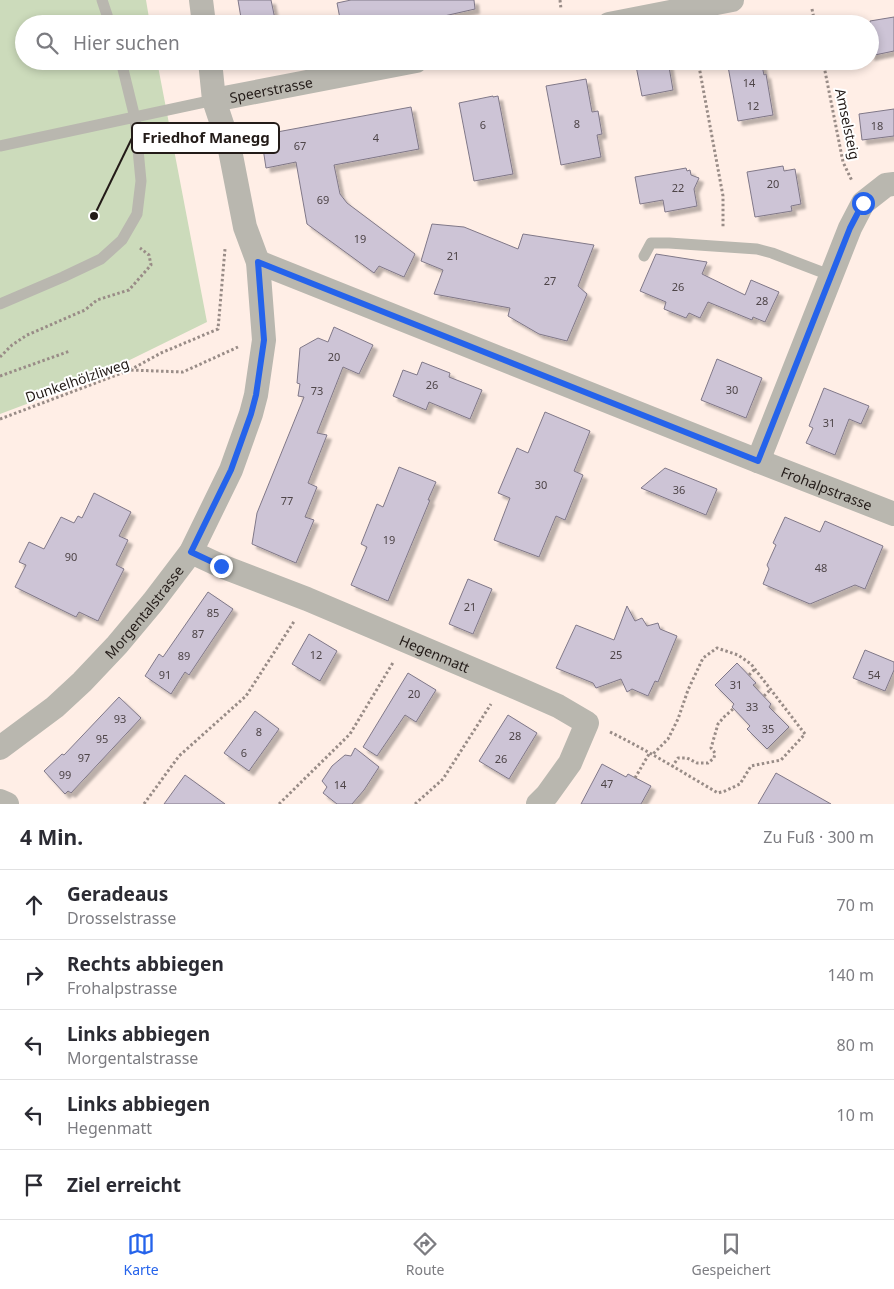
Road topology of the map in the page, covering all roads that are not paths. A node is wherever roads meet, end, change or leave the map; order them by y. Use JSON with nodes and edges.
{"nodes":[{"id":1,"x":102,"y":0,"type":"edge"},
{"id":2,"x":201,"y":0,"type":"edge"},
{"id":3,"x":732,"y":0,"type":"edge"},
{"id":4,"x":107,"y":15,"type":"edge"},
{"id":5,"x":203,"y":15,"type":"edge"},
{"id":6,"x":651,"y":15,"type":"edge"},
{"id":7,"x":123,"y":70,"type":"edge"},
{"id":8,"x":211,"y":70,"type":"edge"},
{"id":9,"x":369,"y":70,"type":"edge"},
{"id":10,"x":214,"y":100,"type":"junction"},
{"id":11,"x":134,"y":118,"type":"junction"},
{"id":12,"x":0,"y":146,"type":"edge"},
{"id":13,"x":894,"y":184,"type":"edge"},
{"id":14,"x":644,"y":256,"type":"dead end"},
{"id":15,"x":258,"y":262,"type":"junction"},
{"id":16,"x":832,"y":276,"type":"junction"},
{"id":17,"x":0,"y":304,"type":"edge"},
{"id":18,"x":758,"y":461,"type":"junction"},
{"id":19,"x":894,"y":514,"type":"edge"},
{"id":20,"x":191,"y":552,"type":"junction"},
{"id":21,"x":0,"y":748,"type":"edge"},
{"id":22,"x":0,"y":801,"type":"edge"},
{"id":23,"x":7,"y":804,"type":"edge"},
{"id":24,"x":538,"y":804,"type":"edge"}],
"edges":[{"from":1,"to":4,"type":"lane"},
{"from":2,"to":5,"type":"street"},
{"from":3,"to":6,"type":"street"},
{"from":7,"to":11,"type":"lane"},
{"from":8,"to":10,"type":"street","name":"Morgentalstrasse"},
{"from":9,"to":10,"type":"street","name":"Speerstrasse"},
{"from":10,"to":11,"type":"lane"},
{"from":10,"to":15,"type":"street","name":"Morgentalstrasse"},
{"from":11,"to":12,"type":"lane"},
{"from":11,"to":17,"type":"lane"},
{"from":13,"to":16,"type":"street"},
{"from":14,"to":16,"type":"lane"},
{"from":15,"to":18,"type":"street","name":"Frohalpstrasse"},
{"from":15,"to":20,"type":"street","name":"Morgentalstrasse"},
{"from":16,"to":18,"type":"street"},
{"from":18,"to":19,"type":"street","name":"Frohalpstrasse"},
{"from":20,"to":21,"type":"street","name":"Morgentalstrasse"},
{"from":20,"to":24,"type":"street","name":"Hegenmatt"},
{"from":22,"to":23,"type":"street"}]}
